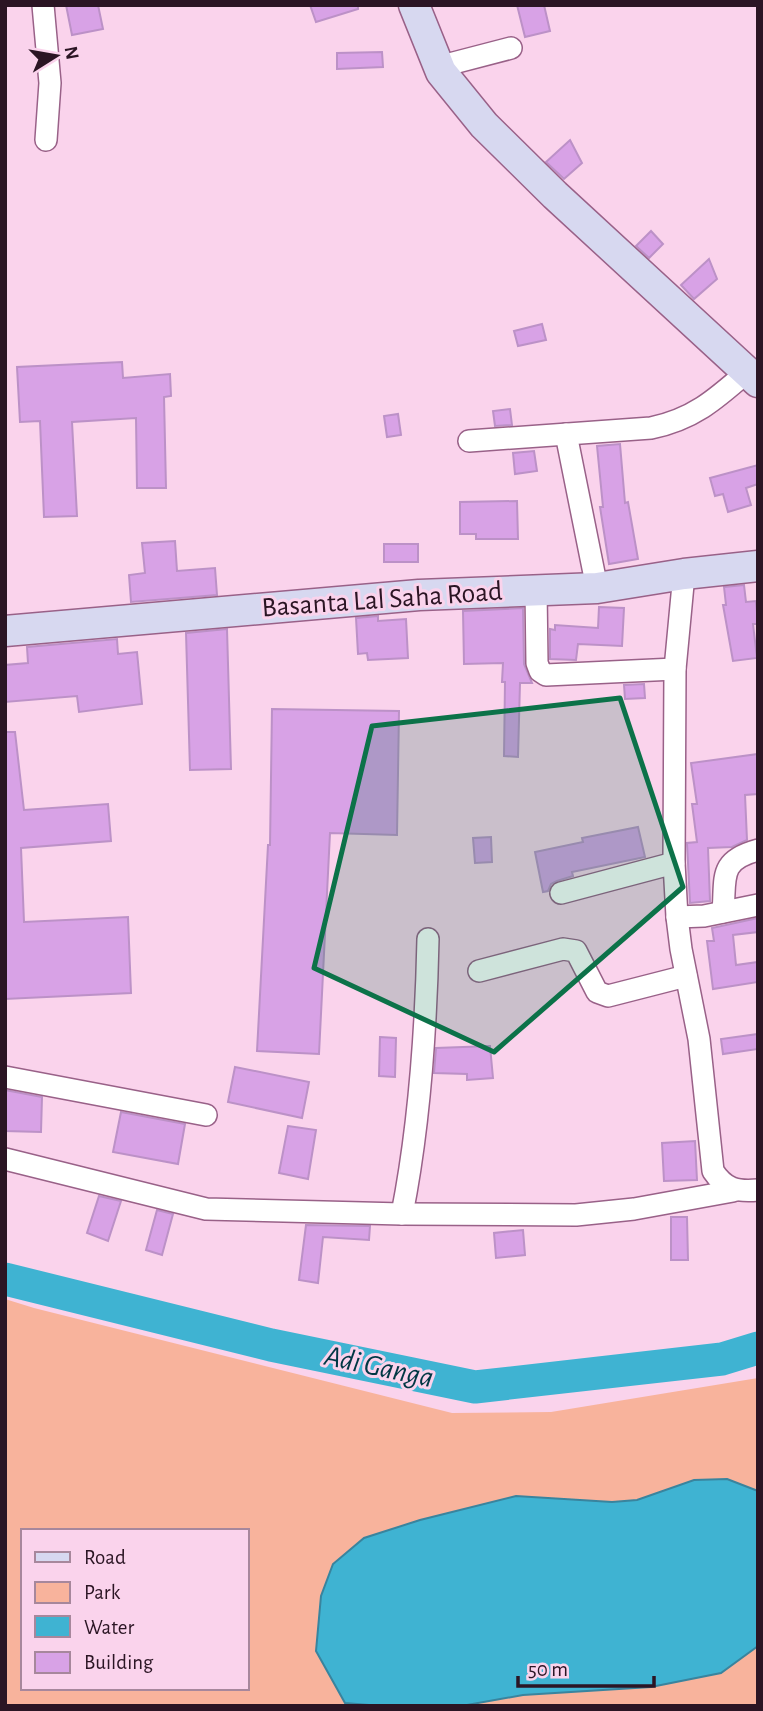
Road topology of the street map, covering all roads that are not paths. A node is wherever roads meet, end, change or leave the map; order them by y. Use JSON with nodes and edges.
{"nodes":[{"id":1,"x":43,"y":5,"type":"edge"},
{"id":2,"x":414,"y":5,"type":"edge"},
{"id":3,"x":511,"y":48,"type":"dead end"},
{"id":4,"x":438,"y":67,"type":"junction"},
{"id":5,"x":46,"y":141,"type":"dead end"},
{"id":6,"x":753,"y":377,"type":"edge"},
{"id":7,"x":566,"y":434,"type":"junction"},
{"id":8,"x":469,"y":441,"type":"dead end"},
{"id":9,"x":758,"y":566,"type":"edge"},
{"id":10,"x":684,"y":574,"type":"junction"},
{"id":11,"x":597,"y":588,"type":"junction"},
{"id":12,"x":536,"y":590,"type":"junction"},
{"id":13,"x":5,"y":631,"type":"edge"},
{"id":14,"x":675,"y":669,"type":"junction"},
{"id":15,"x":758,"y":850,"type":"edge"},
{"id":16,"x":674,"y":863,"type":"junction"},
{"id":17,"x":561,"y":893,"type":"dead end"},
{"id":18,"x":758,"y":905,"type":"edge"},
{"id":19,"x":723,"y":912,"type":"junction"},
{"id":20,"x":677,"y":917,"type":"junction"},
{"id":21,"x":428,"y":939,"type":"dead end"},
{"id":22,"x":480,"y":971,"type":"dead end"},
{"id":23,"x":686,"y":976,"type":"junction"},
{"id":24,"x":5,"y":1077,"type":"edge"},
{"id":25,"x":206,"y":1115,"type":"dead end"},
{"id":26,"x":5,"y":1159,"type":"edge"},
{"id":27,"x":733,"y":1191,"type":"junction"},
{"id":28,"x":758,"y":1191,"type":"edge"},
{"id":29,"x":402,"y":1214,"type":"junction"}],
"edges":[{"from":1,"to":5,"type":"street"},
{"from":2,"to":4,"type":"main road"},
{"from":3,"to":4,"type":"street"},
{"from":4,"to":6,"type":"main road"},
{"from":6,"to":7,"type":"street"},
{"from":7,"to":8,"type":"street"},
{"from":7,"to":11,"type":"street"},
{"from":9,"to":10,"type":"main road","name":"Basanta Lal Saha Road"},
{"from":10,"to":11,"type":"main road","name":"Basanta Lal Saha Road"},
{"from":10,"to":14,"type":"street"},
{"from":11,"to":12,"type":"main road","name":"Basanta Lal Saha Road"},
{"from":12,"to":13,"type":"main road","name":"Basanta Lal Saha Road"},
{"from":12,"to":14,"type":"street"},
{"from":14,"to":16,"type":"street"},
{"from":15,"to":19,"type":"street"},
{"from":16,"to":17,"type":"street"},
{"from":16,"to":20,"type":"street"},
{"from":18,"to":19,"type":"street"},
{"from":19,"to":20,"type":"street"},
{"from":20,"to":23,"type":"street"},
{"from":21,"to":29,"type":"street"},
{"from":22,"to":23,"type":"street"},
{"from":23,"to":27,"type":"street"},
{"from":24,"to":25,"type":"street"},
{"from":26,"to":29,"type":"street"},
{"from":27,"to":28,"type":"street"},
{"from":27,"to":29,"type":"street"}]}
